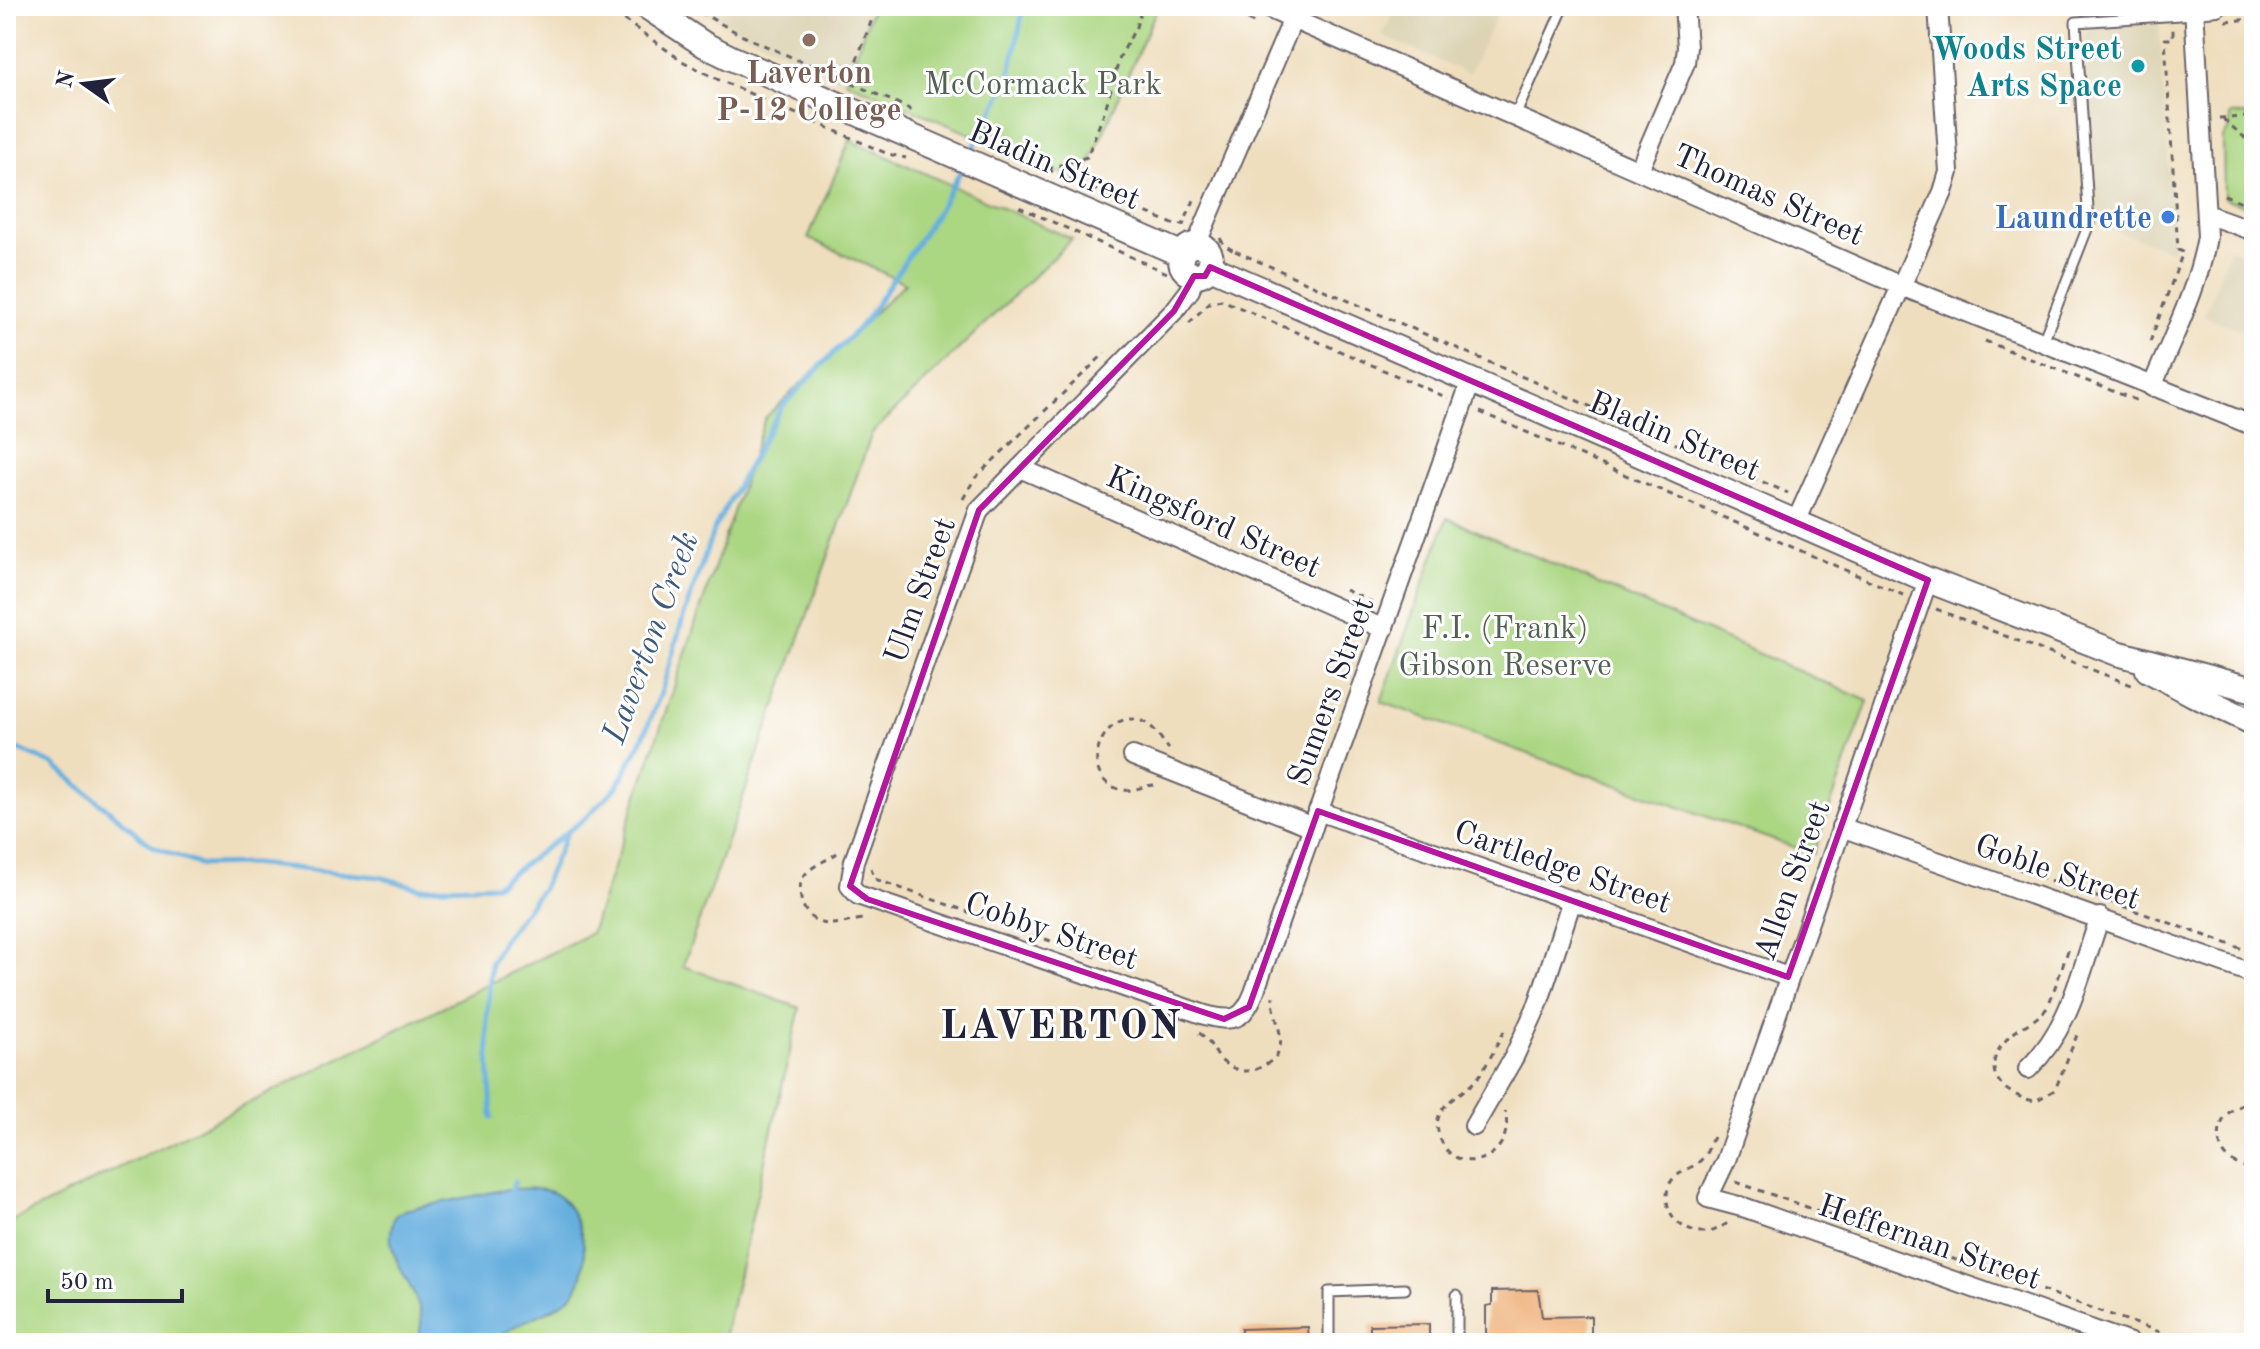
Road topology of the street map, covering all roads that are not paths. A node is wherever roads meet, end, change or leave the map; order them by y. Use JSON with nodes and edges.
{"nodes":[{"id":1,"x":646,"y":6,"type":"edge"},
{"id":2,"x":1263,"y":6,"type":"edge"},
{"id":3,"x":1564,"y":6,"type":"edge"},
{"id":4,"x":1684,"y":6,"type":"edge"},
{"id":5,"x":1938,"y":6,"type":"edge"},
{"id":6,"x":2194,"y":9,"type":"edge"},
{"id":7,"x":2221,"y":13,"type":"edge"},
{"id":8,"x":1293,"y":19,"type":"junction"},
{"id":9,"x":1515,"y":116,"type":"junction"},
{"id":10,"x":1639,"y":170,"type":"junction"},
{"id":11,"x":2206,"y":214,"type":"junction"},
{"id":12,"x":2254,"y":231,"type":"edge"},
{"id":13,"x":1187,"y":241,"type":"junction"},
{"id":14,"x":1194,"y":275,"type":"junction"},
{"id":15,"x":1901,"y":286,"type":"junction"},
{"id":16,"x":2042,"y":344,"type":"junction"},
{"id":17,"x":1471,"y":381,"type":"junction"},
{"id":18,"x":2152,"y":387,"type":"junction"},
{"id":19,"x":2254,"y":426,"type":"edge"},
{"id":20,"x":1020,"y":468,"type":"junction"},
{"id":21,"x":1801,"y":512,"type":"junction"},
{"id":22,"x":1928,"y":580,"type":"junction"},
{"id":23,"x":1384,"y":629,"type":"junction"},
{"id":24,"x":2117,"y":653,"type":"junction"},
{"id":25,"x":2254,"y":690,"type":"edge"},
{"id":26,"x":2254,"y":723,"type":"edge"},
{"id":27,"x":1133,"y":756,"type":"dead end"},
{"id":28,"x":1315,"y":819,"type":"junction"},
{"id":29,"x":1841,"y":827,"type":"junction"},
{"id":30,"x":843,"y":890,"type":"joint"},
{"id":31,"x":1572,"y":900,"type":"junction"},
{"id":32,"x":2100,"y":917,"type":"junction"},
{"id":33,"x":2254,"y":974,"type":"edge"},
{"id":34,"x":1788,"y":977,"type":"junction"},
{"id":35,"x":1239,"y":1016,"type":"joint"},
{"id":36,"x":2028,"y":1069,"type":"dead end"},
{"id":37,"x":1474,"y":1126,"type":"dead end"},
{"id":38,"x":1708,"y":1198,"type":"joint"},
{"id":39,"x":1405,"y":1289,"type":"dead end"},
{"id":40,"x":1457,"y":1295,"type":"dead end"},
{"id":41,"x":1329,"y":1343,"type":"edge"},
{"id":42,"x":1457,"y":1343,"type":"edge"},
{"id":43,"x":2130,"y":1343,"type":"edge"}],
"edges":[{"from":1,"to":13,"type":"street","name":"Bladin Street"},
{"from":2,"to":8,"type":"street","name":"Thomas Street"},
{"from":3,"to":9,"type":"lane"},
{"from":4,"to":10,"type":"street"},
{"from":5,"to":15,"type":"street"},
{"from":6,"to":7,"type":"street"},
{"from":6,"to":11,"type":"street"},
{"from":6,"to":16,"type":"lane"},
{"from":8,"to":9,"type":"street","name":"Thomas Street"},
{"from":8,"to":13,"type":"street"},
{"from":9,"to":10,"type":"street","name":"Thomas Street"},
{"from":10,"to":15,"type":"street","name":"Thomas Street"},
{"from":11,"to":12,"type":"street"},
{"from":11,"to":18,"type":"street"},
{"from":13,"to":14,"type":"street"},
{"from":14,"to":17,"type":"street","name":"Bladin Street"},
{"from":14,"to":20,"type":"street","name":"Ulm Street"},
{"from":15,"to":16,"type":"street","name":"Thomas Street"},
{"from":15,"to":21,"type":"street"},
{"from":16,"to":18,"type":"street","name":"Thomas Street"},
{"from":17,"to":21,"type":"street","name":"Bladin Street"},
{"from":17,"to":23,"type":"street","name":"Sumers Street"},
{"from":18,"to":19,"type":"street","name":"Thomas Street"},
{"from":20,"to":23,"type":"street","name":"Kingsford Street"},
{"from":20,"to":30,"type":"street","name":"Ulm Street"},
{"from":21,"to":22,"type":"street","name":"Bladin Street"},
{"from":22,"to":24,"type":"street","name":"Bladin Street"},
{"from":22,"to":29,"type":"street","name":"Allen Street"},
{"from":23,"to":28,"type":"street","name":"Sumers Street"},
{"from":24,"to":25,"type":"street","name":"Bladin Street"},
{"from":24,"to":26,"type":"street","name":"Bladin Street"},
{"from":27,"to":28,"type":"street","name":"Cartledge Street"},
{"from":28,"to":31,"type":"street","name":"Cartledge Street"},
{"from":28,"to":35,"type":"street","name":"Sumers Street"},
{"from":29,"to":32,"type":"street","name":"Goble Street"},
{"from":29,"to":34,"type":"street","name":"Allen Street"},
{"from":30,"to":35,"type":"street","name":"Cobby Street"},
{"from":31,"to":34,"type":"street","name":"Cartledge Street"},
{"from":31,"to":37,"type":"street"},
{"from":32,"to":33,"type":"street","name":"Goble Street"},
{"from":32,"to":36,"type":"street"},
{"from":34,"to":38,"type":"street","name":"Allen Street"},
{"from":38,"to":43,"type":"street","name":"Heffernan Street"},
{"from":39,"to":41,"type":"lane"},
{"from":40,"to":42,"type":"lane"}]}
